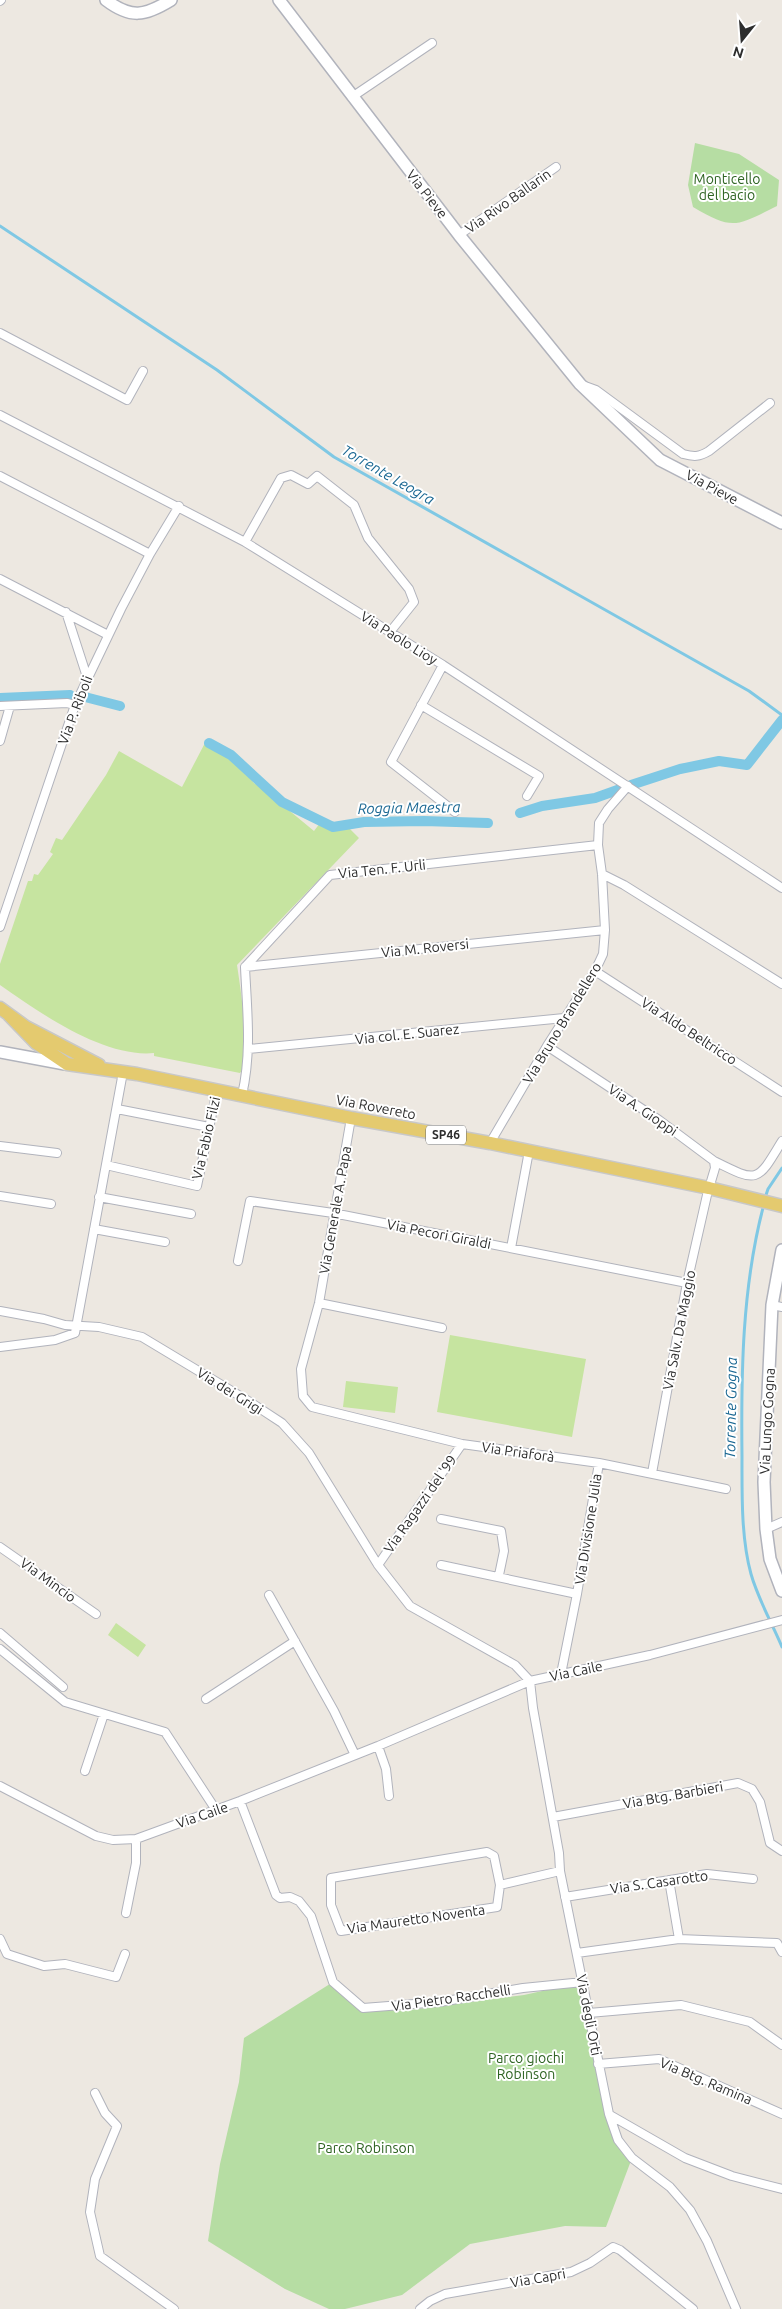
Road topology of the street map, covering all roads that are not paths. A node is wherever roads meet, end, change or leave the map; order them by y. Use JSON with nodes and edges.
{"nodes":[{"id":1,"x":106,"y":0,"type":"edge"},
{"id":2,"x":171,"y":0,"type":"edge"},
{"id":3,"x":279,"y":0,"type":"edge"},
{"id":4,"x":432,"y":43,"type":"dead end"},
{"id":5,"x":352,"y":98,"type":"junction"},
{"id":6,"x":556,"y":167,"type":"dead end"},
{"id":7,"x":459,"y":235,"type":"junction"},
{"id":8,"x":0,"y":333,"type":"edge"},
{"id":9,"x":143,"y":371,"type":"dead end"},
{"id":10,"x":580,"y":384,"type":"junction"},
{"id":11,"x":770,"y":403,"type":"dead end"},
{"id":12,"x":0,"y":415,"type":"edge"},
{"id":13,"x":0,"y":476,"type":"edge"},
{"id":14,"x":179,"y":506,"type":"junction"},
{"id":15,"x":782,"y":523,"type":"edge"},
{"id":16,"x":245,"y":542,"type":"junction"},
{"id":17,"x":150,"y":554,"type":"junction"},
{"id":18,"x":0,"y":578,"type":"edge"},
{"id":19,"x":66,"y":612,"type":"junction"},
{"id":20,"x":390,"y":632,"type":"junction"},
{"id":21,"x":108,"y":635,"type":"junction"},
{"id":22,"x":444,"y":665,"type":"junction"},
{"id":23,"x":87,"y":677,"type":"junction"},
{"id":24,"x":74,"y":705,"type":"junction"},
{"id":25,"x":421,"y":705,"type":"junction"},
{"id":26,"x":0,"y":706,"type":"edge"},
{"id":27,"x":10,"y":706,"type":"junction"},
{"id":28,"x":0,"y":741,"type":"edge"},
{"id":29,"x":628,"y":786,"type":"junction"},
{"id":30,"x":527,"y":796,"type":"dead end"},
{"id":31,"x":455,"y":812,"type":"dead end"},
{"id":32,"x":598,"y":845,"type":"junction"},
{"id":33,"x":602,"y":874,"type":"junction"},
{"id":34,"x":782,"y":888,"type":"edge"},
{"id":35,"x":0,"y":927,"type":"edge"},
{"id":36,"x":605,"y":930,"type":"junction"},
{"id":37,"x":245,"y":966,"type":"junction"},
{"id":38,"x":596,"y":971,"type":"junction"},
{"id":39,"x":782,"y":984,"type":"edge"},
{"id":40,"x":4,"y":1011,"type":"edge"},
{"id":41,"x":564,"y":1018,"type":"junction"},
{"id":42,"x":547,"y":1046,"type":"junction"},
{"id":43,"x":249,"y":1049,"type":"junction"},
{"id":44,"x":31,"y":1051,"type":"junction"},
{"id":45,"x":0,"y":1052,"type":"edge"},
{"id":46,"x":72,"y":1061,"type":"junction"},
{"id":47,"x":117,"y":1072,"type":"junction"},
{"id":48,"x":217,"y":1090,"type":"junction"},
{"id":49,"x":782,"y":1092,"type":"edge"},
{"id":50,"x":242,"y":1094,"type":"junction"},
{"id":51,"x":117,"y":1108,"type":"junction"},
{"id":52,"x":351,"y":1118,"type":"junction"},
{"id":53,"x":209,"y":1127,"type":"junction"},
{"id":54,"x":782,"y":1141,"type":"edge"},
{"id":55,"x":490,"y":1143,"type":"junction"},
{"id":56,"x":0,"y":1146,"type":"edge"},
{"id":57,"x":529,"y":1151,"type":"junction"},
{"id":58,"x":57,"y":1153,"type":"dead end"},
{"id":59,"x":714,"y":1161,"type":"junction"},
{"id":60,"x":106,"y":1165,"type":"junction"},
{"id":61,"x":709,"y":1188,"type":"junction"},
{"id":62,"x":0,"y":1196,"type":"edge"},
{"id":63,"x":100,"y":1198,"type":"junction"},
{"id":64,"x":52,"y":1204,"type":"dead end"},
{"id":65,"x":778,"y":1205,"type":"edge"},
{"id":66,"x":333,"y":1213,"type":"junction"},
{"id":67,"x":191,"y":1214,"type":"dead end"},
{"id":68,"x":94,"y":1230,"type":"junction"},
{"id":69,"x":165,"y":1242,"type":"dead end"},
{"id":70,"x":512,"y":1248,"type":"junction"},
{"id":71,"x":782,"y":1250,"type":"edge"},
{"id":72,"x":238,"y":1261,"type":"dead end"},
{"id":73,"x":687,"y":1283,"type":"junction"},
{"id":74,"x":319,"y":1303,"type":"junction"},
{"id":75,"x":777,"y":1306,"type":"edge"},
{"id":76,"x":0,"y":1311,"type":"edge"},
{"id":77,"x":76,"y":1325,"type":"junction"},
{"id":78,"x":442,"y":1328,"type":"dead end"},
{"id":79,"x":0,"y":1347,"type":"edge"},
{"id":80,"x":312,"y":1407,"type":"joint"},
{"id":81,"x":462,"y":1444,"type":"junction"},
{"id":82,"x":599,"y":1463,"type":"junction"},
{"id":83,"x":652,"y":1473,"type":"junction"},
{"id":84,"x":726,"y":1489,"type":"dead end"},
{"id":85,"x":440,"y":1519,"type":"dead end"},
{"id":86,"x":782,"y":1522,"type":"edge"},
{"id":87,"x":766,"y":1529,"type":"junction"},
{"id":88,"x":0,"y":1547,"type":"edge"},
{"id":89,"x":378,"y":1565,"type":"junction"},
{"id":90,"x":441,"y":1565,"type":"dead end"},
{"id":91,"x":499,"y":1576,"type":"junction"},
{"id":92,"x":782,"y":1590,"type":"edge"},
{"id":93,"x":577,"y":1594,"type":"junction"},
{"id":94,"x":270,"y":1595,"type":"dead end"},
{"id":95,"x":96,"y":1614,"type":"dead end"},
{"id":96,"x":782,"y":1620,"type":"edge"},
{"id":97,"x":0,"y":1633,"type":"edge"},
{"id":98,"x":295,"y":1642,"type":"junction"},
{"id":99,"x":0,"y":1649,"type":"edge"},
{"id":100,"x":561,"y":1674,"type":"junction"},
{"id":101,"x":530,"y":1681,"type":"junction"},
{"id":102,"x":63,"y":1687,"type":"dead end"},
{"id":103,"x":206,"y":1699,"type":"dead end"},
{"id":104,"x":104,"y":1714,"type":"junction"},
{"id":105,"x":378,"y":1746,"type":"junction"},
{"id":106,"x":355,"y":1755,"type":"junction"},
{"id":107,"x":85,"y":1772,"type":"dead end"},
{"id":108,"x":0,"y":1786,"type":"edge"},
{"id":109,"x":388,"y":1796,"type":"dead end"},
{"id":110,"x":240,"y":1801,"type":"junction"},
{"id":111,"x":216,"y":1810,"type":"junction"},
{"id":112,"x":553,"y":1817,"type":"junction"},
{"id":113,"x":136,"y":1839,"type":"junction"},
{"id":114,"x":782,"y":1850,"type":"edge"},
{"id":115,"x":560,"y":1871,"type":"junction"},
{"id":116,"x":753,"y":1879,"type":"dead end"},
{"id":117,"x":669,"y":1880,"type":"junction"},
{"id":118,"x":500,"y":1886,"type":"junction"},
{"id":119,"x":565,"y":1897,"type":"junction"},
{"id":120,"x":126,"y":1913,"type":"dead end"},
{"id":121,"x":0,"y":1939,"type":"edge"},
{"id":122,"x":679,"y":1939,"type":"junction"},
{"id":123,"x":782,"y":1952,"type":"edge"},
{"id":124,"x":125,"y":1954,"type":"dead end"},
{"id":125,"x":577,"y":1954,"type":"junction"},
{"id":126,"x":583,"y":1982,"type":"junction"},
{"id":127,"x":589,"y":2013,"type":"junction"},
{"id":128,"x":782,"y":2045,"type":"edge"},
{"id":129,"x":598,"y":2064,"type":"junction"},
{"id":130,"x":95,"y":2093,"type":"dead end"},
{"id":131,"x":608,"y":2114,"type":"junction"},
{"id":132,"x":782,"y":2114,"type":"edge"},
{"id":133,"x":782,"y":2189,"type":"edge"},
{"id":134,"x":174,"y":2309,"type":"edge"},
{"id":135,"x":420,"y":2309,"type":"edge"},
{"id":136,"x":693,"y":2309,"type":"edge"},
{"id":137,"x":736,"y":2309,"type":"edge"}],
"edges":[{"from":1,"to":2,"type":"street"},
{"from":3,"to":5,"type":"street","name":"Via Pieve"},
{"from":4,"to":5,"type":"street"},
{"from":5,"to":7,"type":"street","name":"Via Pieve"},
{"from":6,"to":7,"type":"street","name":"Via Rivo Ballarin"},
{"from":7,"to":10,"type":"street","name":"Via Pieve"},
{"from":8,"to":9,"type":"street"},
{"from":10,"to":11,"type":"street","name":"Via Pieve"},
{"from":10,"to":15,"type":"street","name":"Via Pieve"},
{"from":12,"to":14,"type":"street","name":"Via Paolo Lioy"},
{"from":13,"to":17,"type":"street"},
{"from":14,"to":16,"type":"street","name":"Via Paolo Lioy"},
{"from":14,"to":17,"type":"street","name":"Via P. Riboli"},
{"from":16,"to":20,"type":"street","name":"Via Paolo Lioy"},
{"from":16,"to":20,"type":"street"},
{"from":17,"to":21,"type":"street","name":"Via P. Riboli"},
{"from":18,"to":19,"type":"street"},
{"from":19,"to":21,"type":"street"},
{"from":19,"to":23,"type":"street"},
{"from":20,"to":22,"type":"street","name":"Via Paolo Lioy"},
{"from":21,"to":23,"type":"street","name":"Via P. Riboli"},
{"from":22,"to":25,"type":"street"},
{"from":22,"to":29,"type":"street","name":"Via Paolo Lioy"},
{"from":23,"to":24,"type":"street","name":"Via P. Riboli"},
{"from":24,"to":27,"type":"street"},
{"from":24,"to":35,"type":"street","name":"Via P. Riboli"},
{"from":25,"to":30,"type":"street"},
{"from":25,"to":31,"type":"street"},
{"from":26,"to":27,"type":"street"},
{"from":27,"to":28,"type":"street"},
{"from":29,"to":32,"type":"street","name":"Via Bruno Brandellero"},
{"from":29,"to":34,"type":"street","name":"Via Paolo Lioy"},
{"from":32,"to":33,"type":"street","name":"Via Bruno Brandellero"},
{"from":32,"to":37,"type":"street","name":"Via Ten. F. Urli"},
{"from":33,"to":36,"type":"street","name":"Via Bruno Brandellero"},
{"from":33,"to":39,"type":"street"},
{"from":36,"to":37,"type":"street","name":"Via M. Roversi"},
{"from":36,"to":38,"type":"street","name":"Via Bruno Brandellero"},
{"from":37,"to":43,"type":"street"},
{"from":38,"to":41,"type":"street","name":"Via Bruno Brandellero"},
{"from":38,"to":49,"type":"street","name":"Via Aldo Beltricco"},
{"from":40,"to":44,"type":"main road","number":"SP46"},
{"from":40,"to":46,"type":"main road","number":"SP46"},
{"from":41,"to":42,"type":"street","name":"Via Bruno Brandellero"},
{"from":41,"to":43,"type":"street","name":"Via col. E. Suarez"},
{"from":42,"to":55,"type":"street","name":"Via Bruno Brandellero"},
{"from":42,"to":59,"type":"street","name":"Via A. Gioppi"},
{"from":43,"to":50,"type":"street"},
{"from":44,"to":45,"type":"street","name":"Via Rovereto"},
{"from":44,"to":46,"type":"street","name":"Via Rovereto"},
{"from":44,"to":46,"type":"main road","number":"SP46"},
{"from":46,"to":47,"type":"main road","name":"Via Rovereto","number":"SP46"},
{"from":47,"to":48,"type":"main road","name":"Via Rovereto","number":"SP46"},
{"from":47,"to":51,"type":"street"},
{"from":48,"to":50,"type":"main road","name":"Via Rovereto","number":"SP46"},
{"from":48,"to":53,"type":"street","name":"Via Fabio Filzi"},
{"from":50,"to":52,"type":"main road","name":"Via Rovereto","number":"SP46"},
{"from":51,"to":53,"type":"street"},
{"from":51,"to":60,"type":"street"},
{"from":52,"to":55,"type":"main road","name":"Via Rovereto","number":"SP46"},
{"from":52,"to":66,"type":"street","name":"Via Generale A. Papa"},
{"from":53,"to":60,"type":"street","name":"Via Fabio Filzi"},
{"from":54,"to":59,"type":"street","name":"Via A. Gioppi"},
{"from":55,"to":57,"type":"main road","name":"Via Rovereto","number":"SP46"},
{"from":56,"to":58,"type":"street"},
{"from":57,"to":61,"type":"main road","name":"Via Rovereto","number":"SP46"},
{"from":57,"to":70,"type":"street"},
{"from":59,"to":61,"type":"street"},
{"from":60,"to":63,"type":"street"},
{"from":61,"to":65,"type":"main road","name":"Via Rovereto","number":"SP46"},
{"from":61,"to":73,"type":"street","name":"Via Salv. Da Maggio"},
{"from":62,"to":64,"type":"street"},
{"from":63,"to":67,"type":"street"},
{"from":63,"to":68,"type":"street"},
{"from":66,"to":70,"type":"street","name":"Via Pecori Giraldi"},
{"from":66,"to":72,"type":"street","name":"Via Pecori Giraldi"},
{"from":66,"to":74,"type":"street","name":"Via Generale A. Papa"},
{"from":68,"to":69,"type":"street"},
{"from":68,"to":77,"type":"street"},
{"from":70,"to":73,"type":"street","name":"Via Pecori Giraldi"},
{"from":71,"to":75,"type":"street","name":"Via Lungo Gogna"},
{"from":73,"to":83,"type":"street","name":"Via Salv. Da Maggio"},
{"from":74,"to":78,"type":"street"},
{"from":74,"to":80,"type":"street","name":"Via Generale A. Papa"},
{"from":75,"to":87,"type":"street","name":"Via Lungo Gogna"},
{"from":76,"to":77,"type":"street","name":"Via dei Grigi"},
{"from":77,"to":79,"type":"street"},
{"from":77,"to":89,"type":"street","name":"Via dei Grigi"},
{"from":80,"to":81,"type":"street","name":"Via Priaforà"},
{"from":81,"to":82,"type":"street","name":"Via Priaforà"},
{"from":81,"to":89,"type":"street","name":"Via Ragazzi del '99"},
{"from":82,"to":83,"type":"street","name":"Via Priaforà"},
{"from":82,"to":93,"type":"street","name":"Via Divisione Julia"},
{"from":83,"to":84,"type":"street","name":"Via Priaforà"},
{"from":85,"to":91,"type":"street"},
{"from":86,"to":87,"type":"street"},
{"from":87,"to":92,"type":"street","name":"Via Lungo Gogna"},
{"from":88,"to":95,"type":"street","name":"Via Mincio"},
{"from":89,"to":101,"type":"street","name":"Via dei Grigi"},
{"from":90,"to":91,"type":"street","name":"Via Divisione Julia"},
{"from":91,"to":93,"type":"street","name":"Via Divisione Julia"},
{"from":93,"to":100,"type":"street","name":"Via Divisione Julia"},
{"from":94,"to":98,"type":"street"},
{"from":96,"to":100,"type":"street","name":"Via Caile"},
{"from":97,"to":102,"type":"street"},
{"from":98,"to":103,"type":"street"},
{"from":98,"to":106,"type":"street"},
{"from":99,"to":104,"type":"street"},
{"from":100,"to":101,"type":"street","name":"Via Caile"},
{"from":101,"to":105,"type":"street","name":"Via Caile"},
{"from":101,"to":112,"type":"street","name":"Via degli Orti"},
{"from":104,"to":107,"type":"street"},
{"from":104,"to":111,"type":"street"},
{"from":105,"to":106,"type":"street","name":"Via Caile"},
{"from":105,"to":109,"type":"street"},
{"from":106,"to":110,"type":"street","name":"Via Caile"},
{"from":108,"to":113,"type":"street","name":"Via Caile"},
{"from":110,"to":111,"type":"street","name":"Via Caile"},
{"from":110,"to":126,"type":"street","name":"Via Pietro Racchelli"},
{"from":111,"to":113,"type":"street","name":"Via Caile"},
{"from":112,"to":114,"type":"street","name":"Via Btg. Barbieri"},
{"from":112,"to":115,"type":"street","name":"Via degli Orti"},
{"from":113,"to":120,"type":"street"},
{"from":115,"to":118,"type":"street"},
{"from":115,"to":119,"type":"street","name":"Via degli Orti"},
{"from":116,"to":117,"type":"street","name":"Via S. Casarotto"},
{"from":117,"to":119,"type":"street","name":"Via S. Casarotto"},
{"from":117,"to":122,"type":"street"},
{"from":118,"to":118,"type":"street","name":"Via Mauretto Noventa"},
{"from":119,"to":125,"type":"street","name":"Via degli Orti"},
{"from":121,"to":124,"type":"street"},
{"from":122,"to":123,"type":"street"},
{"from":122,"to":125,"type":"street"},
{"from":125,"to":126,"type":"street","name":"Via degli Orti"},
{"from":126,"to":127,"type":"street","name":"Via degli Orti"},
{"from":127,"to":128,"type":"street"},
{"from":127,"to":129,"type":"street","name":"Via degli Orti"},
{"from":129,"to":131,"type":"street","name":"Via degli Orti"},
{"from":129,"to":132,"type":"street","name":"Via Btg. Ramina"},
{"from":130,"to":134,"type":"street"},
{"from":131,"to":133,"type":"street"},
{"from":131,"to":137,"type":"street","name":"Via degli Orti"},
{"from":135,"to":136,"type":"street","name":"Via Capri"}]}
